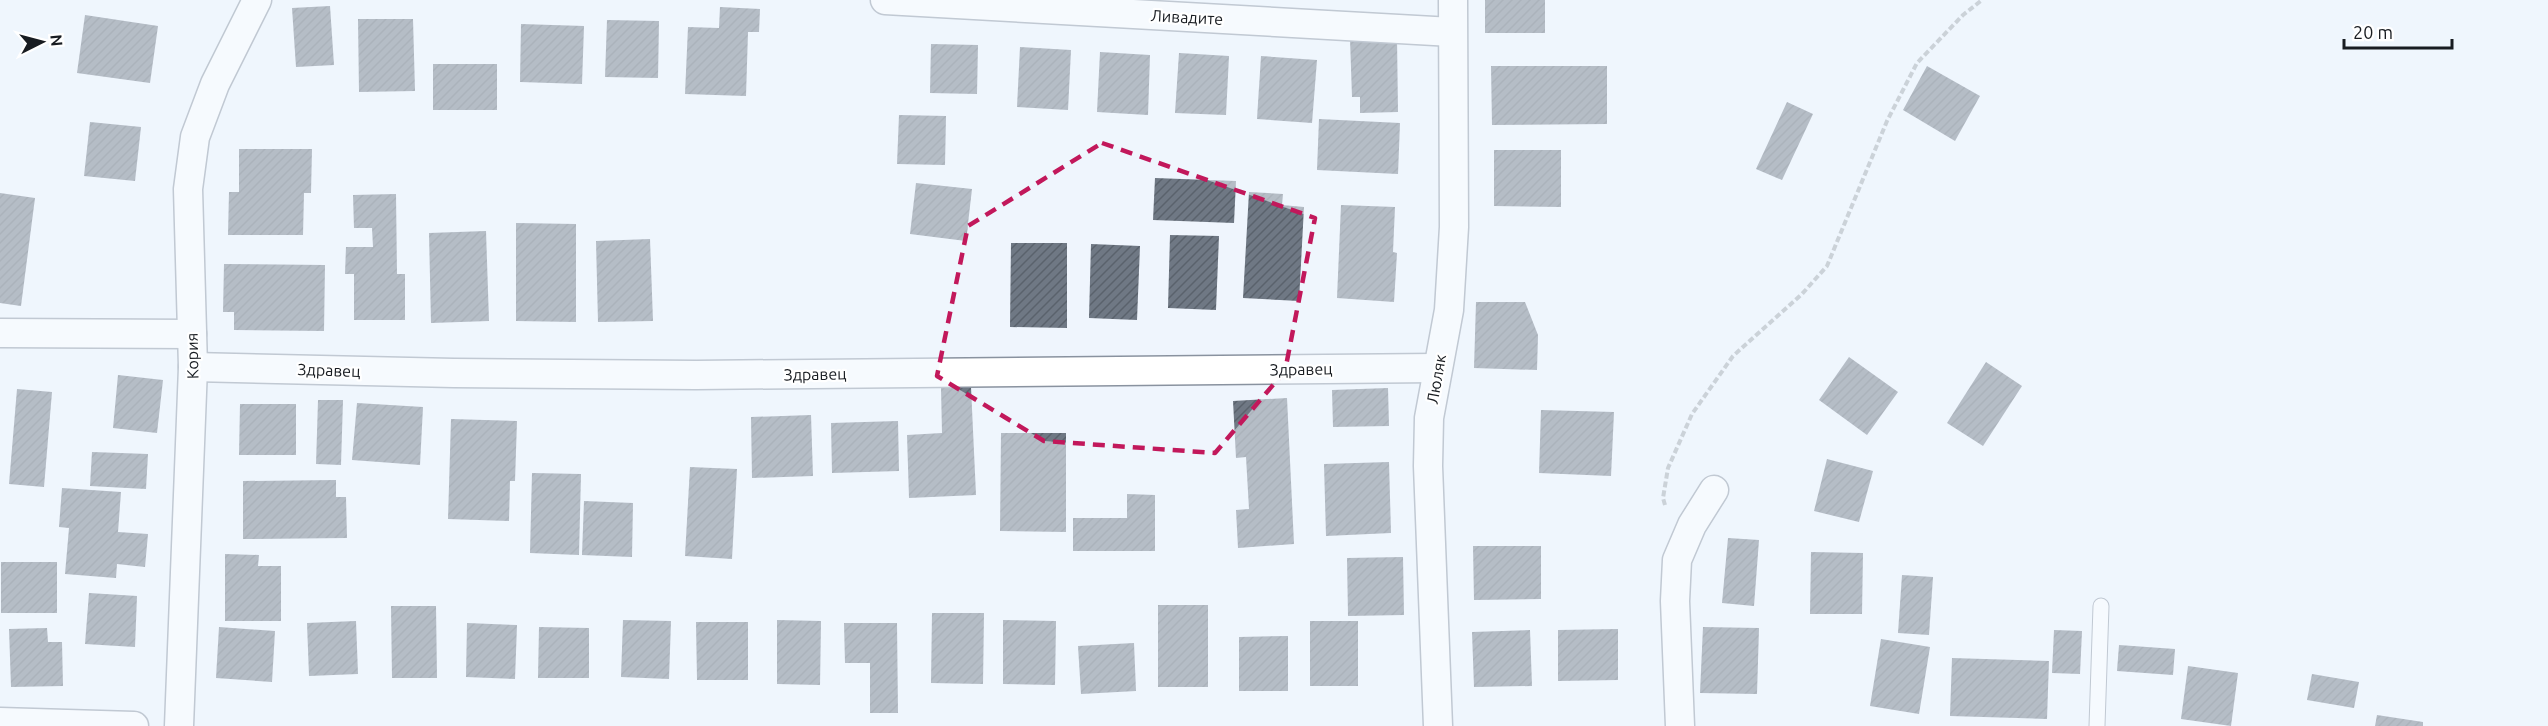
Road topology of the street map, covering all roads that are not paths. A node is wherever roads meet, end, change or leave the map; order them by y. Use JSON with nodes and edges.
{"nodes":[{"id":1,"x":256,"y":0,"type":"edge"},
{"id":2,"x":885,"y":0,"type":"edge"},
{"id":3,"x":1453,"y":0,"type":"edge"},
{"id":4,"x":1452,"y":32,"type":"junction"},
{"id":5,"x":0,"y":333,"type":"edge"},
{"id":6,"x":192,"y":334,"type":"junction"},
{"id":7,"x":193,"y":367,"type":"junction"},
{"id":8,"x":1437,"y":368,"type":"junction"},
{"id":9,"x":1714,"y":489,"type":"dead end"},
{"id":10,"x":2101,"y":606,"type":"dead end"},
{"id":11,"x":0,"y":722,"type":"edge"},
{"id":12,"x":134,"y":726,"type":"edge"},
{"id":13,"x":179,"y":726,"type":"edge"},
{"id":14,"x":1438,"y":726,"type":"edge"},
{"id":15,"x":1680,"y":726,"type":"edge"},
{"id":16,"x":2097,"y":726,"type":"edge"}],
"edges":[{"from":1,"to":6,"type":"street","name":"Кория"},
{"from":2,"to":4,"type":"street","name":"Ливадите"},
{"from":3,"to":4,"type":"street","name":"Люляк"},
{"from":4,"to":8,"type":"street","name":"Люляк"},
{"from":5,"to":6,"type":"street"},
{"from":6,"to":7,"type":"street","name":"Кория"},
{"from":7,"to":8,"type":"street","name":"Здравец"},
{"from":7,"to":13,"type":"street","name":"Кория"},
{"from":8,"to":14,"type":"street","name":"Люляк"},
{"from":9,"to":15,"type":"street"},
{"from":10,"to":16,"type":"lane"},
{"from":11,"to":12,"type":"street"}]}
